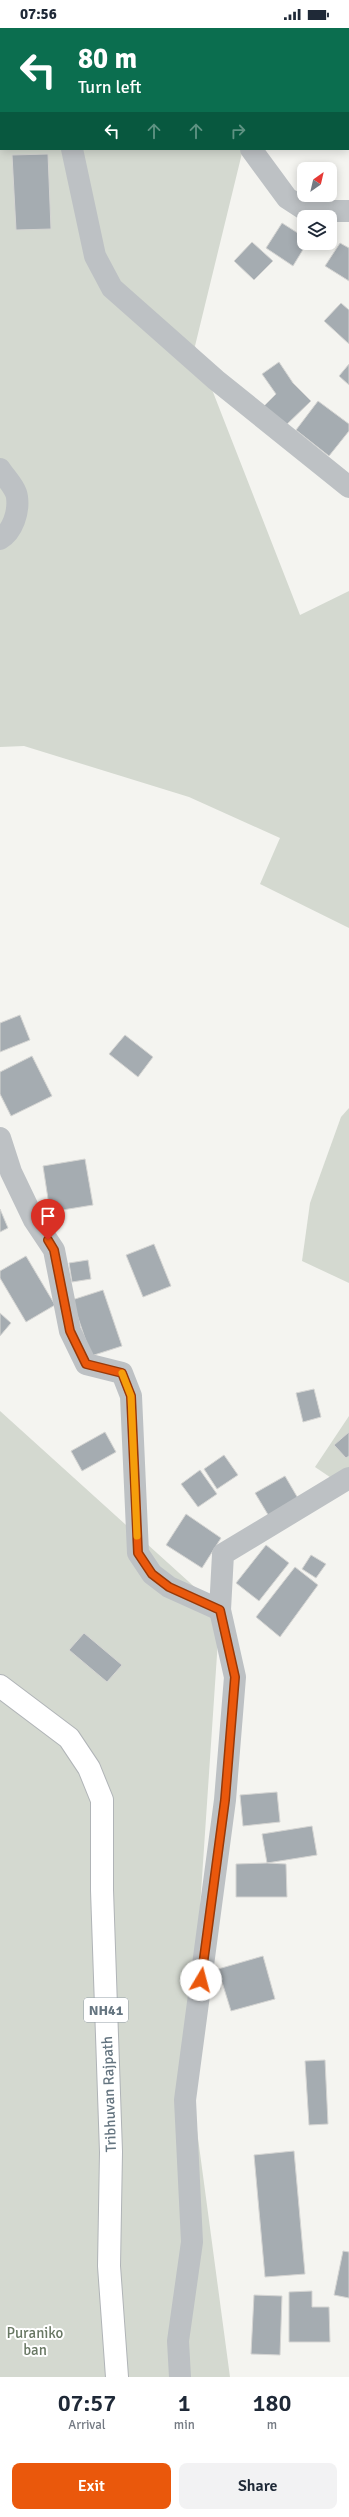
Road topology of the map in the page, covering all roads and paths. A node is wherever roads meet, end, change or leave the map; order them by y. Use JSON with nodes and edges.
{"nodes":[{"id":1,"x":72,"y":150,"type":"edge"},
{"id":2,"x":253,"y":150,"type":"edge"},
{"id":3,"x":349,"y":211,"type":"edge"},
{"id":4,"x":0,"y":469,"type":"edge"},
{"id":5,"x":349,"y":487,"type":"edge"},
{"id":6,"x":0,"y":539,"type":"edge"},
{"id":7,"x":0,"y":1138,"type":"edge"},
{"id":8,"x":349,"y":1478,"type":"edge"},
{"id":9,"x":220,"y":1610,"type":"junction"},
{"id":10,"x":0,"y":1686,"type":"edge"},
{"id":11,"x":117,"y":2377,"type":"edge"},
{"id":12,"x":180,"y":2377,"type":"edge"}],
"edges":[{"from":1,"to":5,"type":"street"},
{"from":2,"to":3,"type":"street"},
{"from":4,"to":6,"type":"street"},
{"from":7,"to":9,"type":"street"},
{"from":8,"to":9,"type":"street"},
{"from":9,"to":12,"type":"street"},
{"from":10,"to":11,"type":"highway","name":"Tribhuvan Rajpath","number":"NH41"}]}
